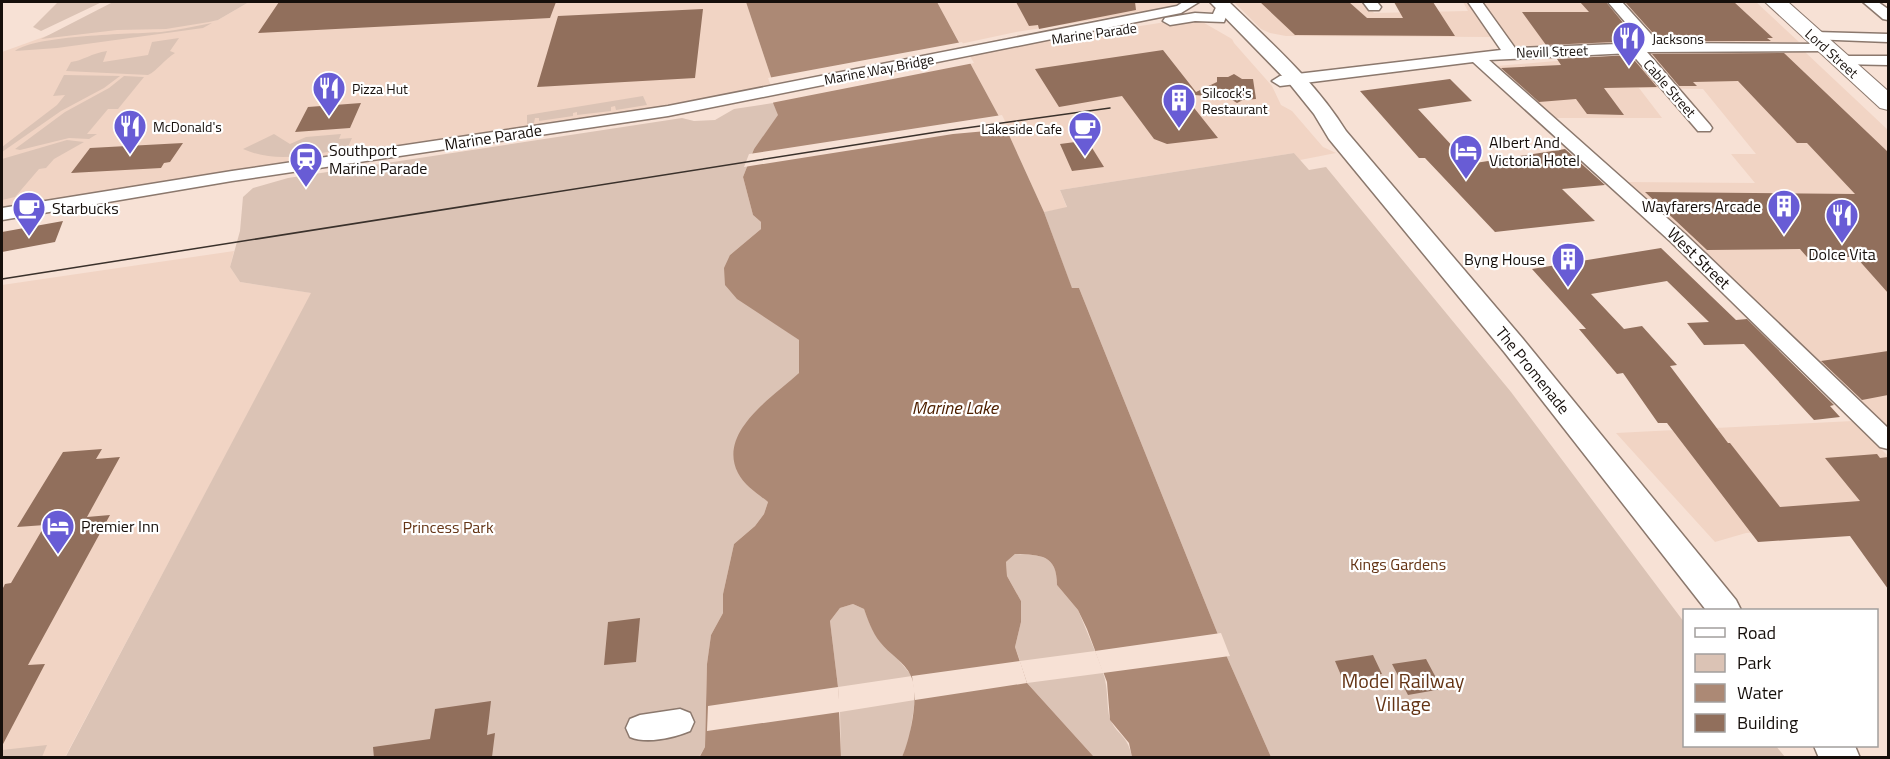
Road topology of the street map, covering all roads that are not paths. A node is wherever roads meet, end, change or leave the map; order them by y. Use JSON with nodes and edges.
{"nodes":[{"id":1,"x":1192,"y":2,"type":"edge"},
{"id":2,"x":1476,"y":2,"type":"edge"},
{"id":3,"x":1615,"y":2,"type":"edge"},
{"id":4,"x":1776,"y":2,"type":"edge"},
{"id":5,"x":1870,"y":2,"type":"edge"},
{"id":6,"x":1218,"y":9,"type":"edge"},
{"id":7,"x":1888,"y":16,"type":"edge"},
{"id":8,"x":1079,"y":29,"type":"junction"},
{"id":9,"x":1888,"y":38,"type":"edge"},
{"id":10,"x":1024,"y":42,"type":"junction"},
{"id":11,"x":1635,"y":48,"type":"junction"},
{"id":12,"x":1655,"y":48,"type":"junction"},
{"id":13,"x":1828,"y":48,"type":"junction"},
{"id":14,"x":1511,"y":53,"type":"junction"},
{"id":15,"x":1477,"y":58,"type":"junction"},
{"id":16,"x":1888,"y":61,"type":"edge"},
{"id":17,"x":1288,"y":80,"type":"junction"},
{"id":18,"x":735,"y":97,"type":"joint"},
{"id":19,"x":1888,"y":104,"type":"edge"},
{"id":20,"x":1704,"y":128,"type":"dead end"},
{"id":21,"x":2,"y":214,"type":"edge"},
{"id":22,"x":1888,"y":441,"type":"edge"},
{"id":23,"x":1724,"y":609,"type":"edge"},
{"id":24,"x":680,"y":722,"type":"dead end"},
{"id":25,"x":640,"y":728,"type":"dead end"}],
"edges":[{"from":1,"to":8,"type":"street","name":"Marine Parade"},
{"from":2,"to":14,"type":"street"},
{"from":3,"to":12,"type":"street"},
{"from":4,"to":13,"type":"highway","name":"Lord Street"},
{"from":5,"to":7,"type":"street"},
{"from":6,"to":8,"type":"street","name":"Marine Parade"},
{"from":6,"to":10,"type":"street","name":"Marine Parade"},
{"from":6,"to":17,"type":"main road","name":"The Promenade"},
{"from":8,"to":10,"type":"street","name":"Marine Parade"},
{"from":9,"to":13,"type":"street"},
{"from":10,"to":18,"type":"street","name":"Marine Way Bridge"},
{"from":11,"to":12,"type":"street","name":"Nevill Street"},
{"from":11,"to":14,"type":"street","name":"Nevill Street"},
{"from":11,"to":20,"type":"street","name":"Cable Street"},
{"from":12,"to":13,"type":"street","name":"Nevill Street"},
{"from":13,"to":16,"type":"street"},
{"from":13,"to":19,"type":"highway","name":"Lord Street"},
{"from":14,"to":15,"type":"street","name":"Nevill Street"},
{"from":15,"to":17,"type":"street","name":"Nevill Street"},
{"from":15,"to":22,"type":"street","name":"West Street"},
{"from":17,"to":23,"type":"main road","name":"The Promenade"},
{"from":18,"to":21,"type":"street","name":"Marine Parade"},
{"from":24,"to":25,"type":"street"}]}
